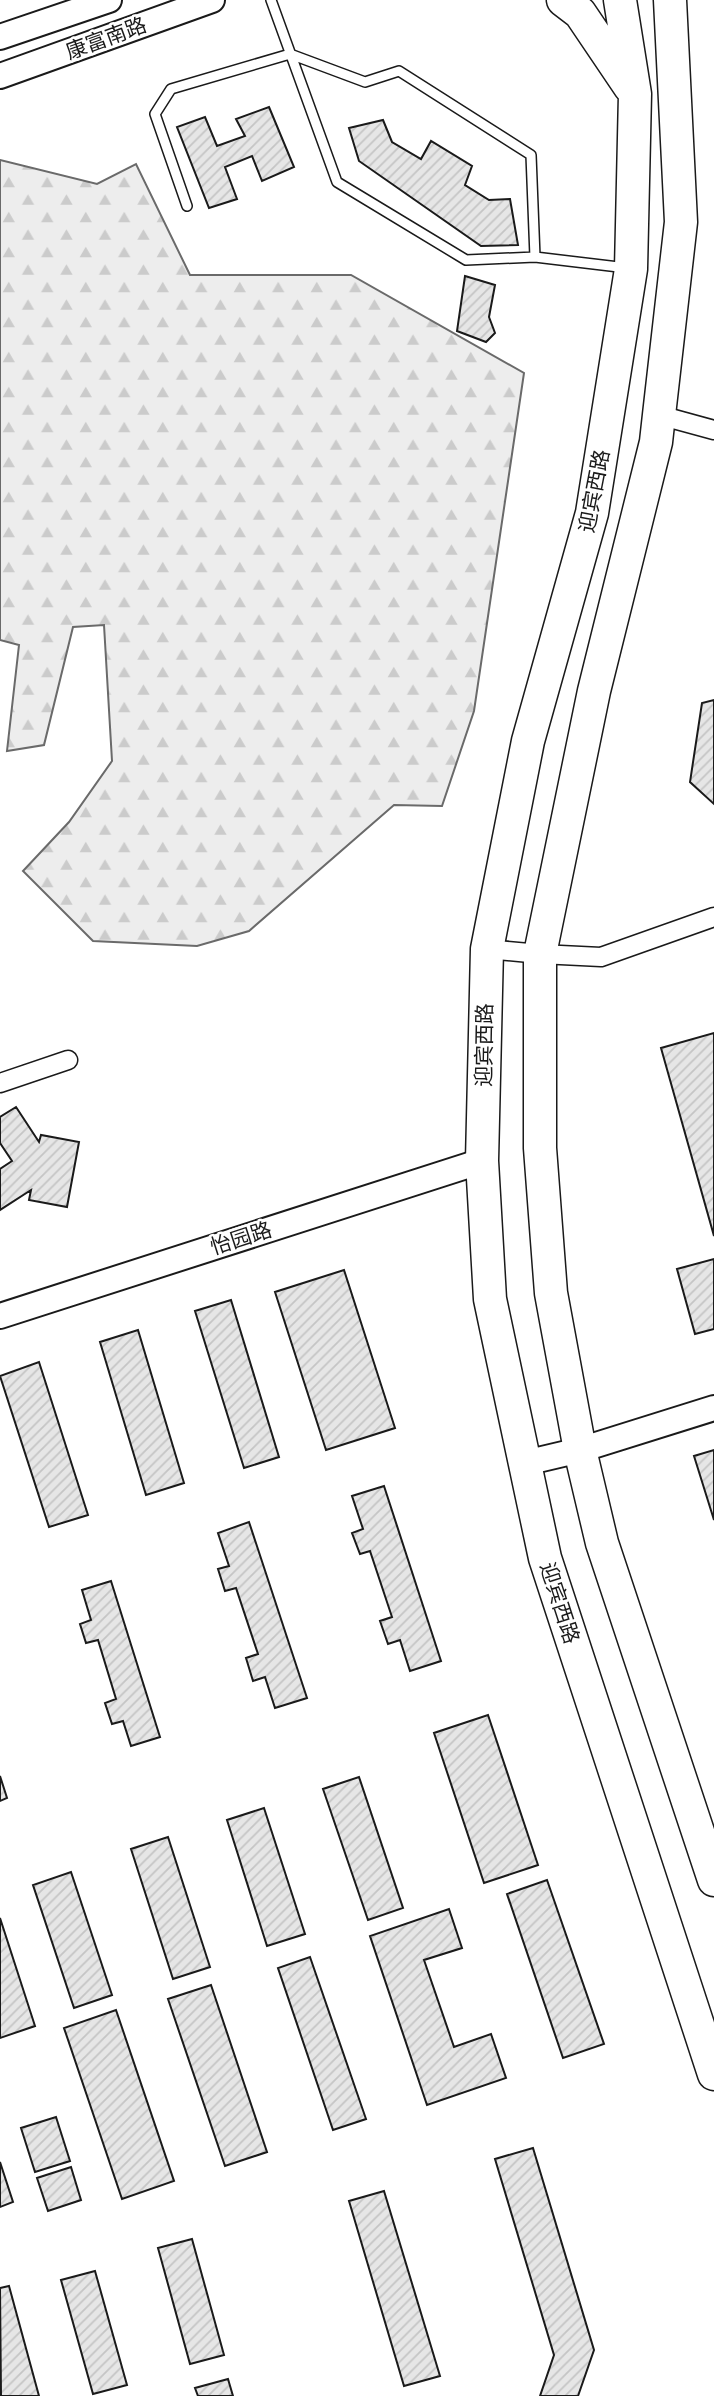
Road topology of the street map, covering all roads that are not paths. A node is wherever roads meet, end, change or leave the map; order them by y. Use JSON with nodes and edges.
{"nodes":[{"id":1,"x":109,"y":0,"type":"edge"},
{"id":2,"x":212,"y":0,"type":"edge"},
{"id":3,"x":271,"y":0,"type":"edge"},
{"id":4,"x":563,"y":0,"type":"edge"},
{"id":5,"x":620,"y":0,"type":"edge"},
{"id":6,"x":670,"y":0,"type":"edge"},
{"id":7,"x":0,"y":37,"type":"edge"},
{"id":8,"x":290,"y":54,"type":"junction"},
{"id":9,"x":0,"y":76,"type":"edge"},
{"id":10,"x":635,"y":94,"type":"junction"},
{"id":11,"x":187,"y":206,"type":"dead end"},
{"id":12,"x":535,"y":257,"type":"junction"},
{"id":13,"x":631,"y":269,"type":"junction"},
{"id":14,"x":659,"y":415,"type":"junction"},
{"id":15,"x":714,"y":430,"type":"edge"},
{"id":16,"x":714,"y":917,"type":"edge"},
{"id":17,"x":487,"y":949,"type":"junction"},
{"id":18,"x":540,"y":954,"type":"junction"},
{"id":19,"x":68,"y":1060,"type":"dead end"},
{"id":20,"x":0,"y":1083,"type":"edge"},
{"id":21,"x":482,"y":1161,"type":"junction"},
{"id":22,"x":0,"y":1316,"type":"edge"},
{"id":23,"x":714,"y":1408,"type":"edge"},
{"id":24,"x":580,"y":1450,"type":"junction"},
{"id":25,"x":525,"y":1463,"type":"junction"},
{"id":26,"x":714,"y":1880,"type":"edge"},
{"id":27,"x":714,"y":2074,"type":"edge"}],
"edges":[{"from":1,"to":7,"type":"street","name":"康富南路"},
{"from":2,"to":9,"type":"street","name":"康富南路"},
{"from":3,"to":8,"type":"lane"},
{"from":4,"to":10,"type":"highway"},
{"from":5,"to":10,"type":"highway","name":"迎宾西路"},
{"from":6,"to":14,"type":"highway"},
{"from":8,"to":11,"type":"lane"},
{"from":8,"to":12,"type":"lane"},
{"from":8,"to":12,"type":"lane"},
{"from":10,"to":13,"type":"highway","name":"迎宾西路"},
{"from":12,"to":13,"type":"lane"},
{"from":13,"to":17,"type":"highway","name":"迎宾西路"},
{"from":14,"to":15,"type":"street"},
{"from":14,"to":18,"type":"highway"},
{"from":16,"to":18,"type":"street"},
{"from":17,"to":18,"type":"street"},
{"from":17,"to":21,"type":"highway","name":"迎宾西路"},
{"from":18,"to":24,"type":"highway"},
{"from":19,"to":20,"type":"street"},
{"from":21,"to":22,"type":"street","name":"怡园路"},
{"from":21,"to":25,"type":"highway","name":"迎宾西路"},
{"from":23,"to":24,"type":"street"},
{"from":24,"to":25,"type":"street"},
{"from":24,"to":26,"type":"highway"},
{"from":25,"to":27,"type":"highway","name":"迎宾西路"}]}
